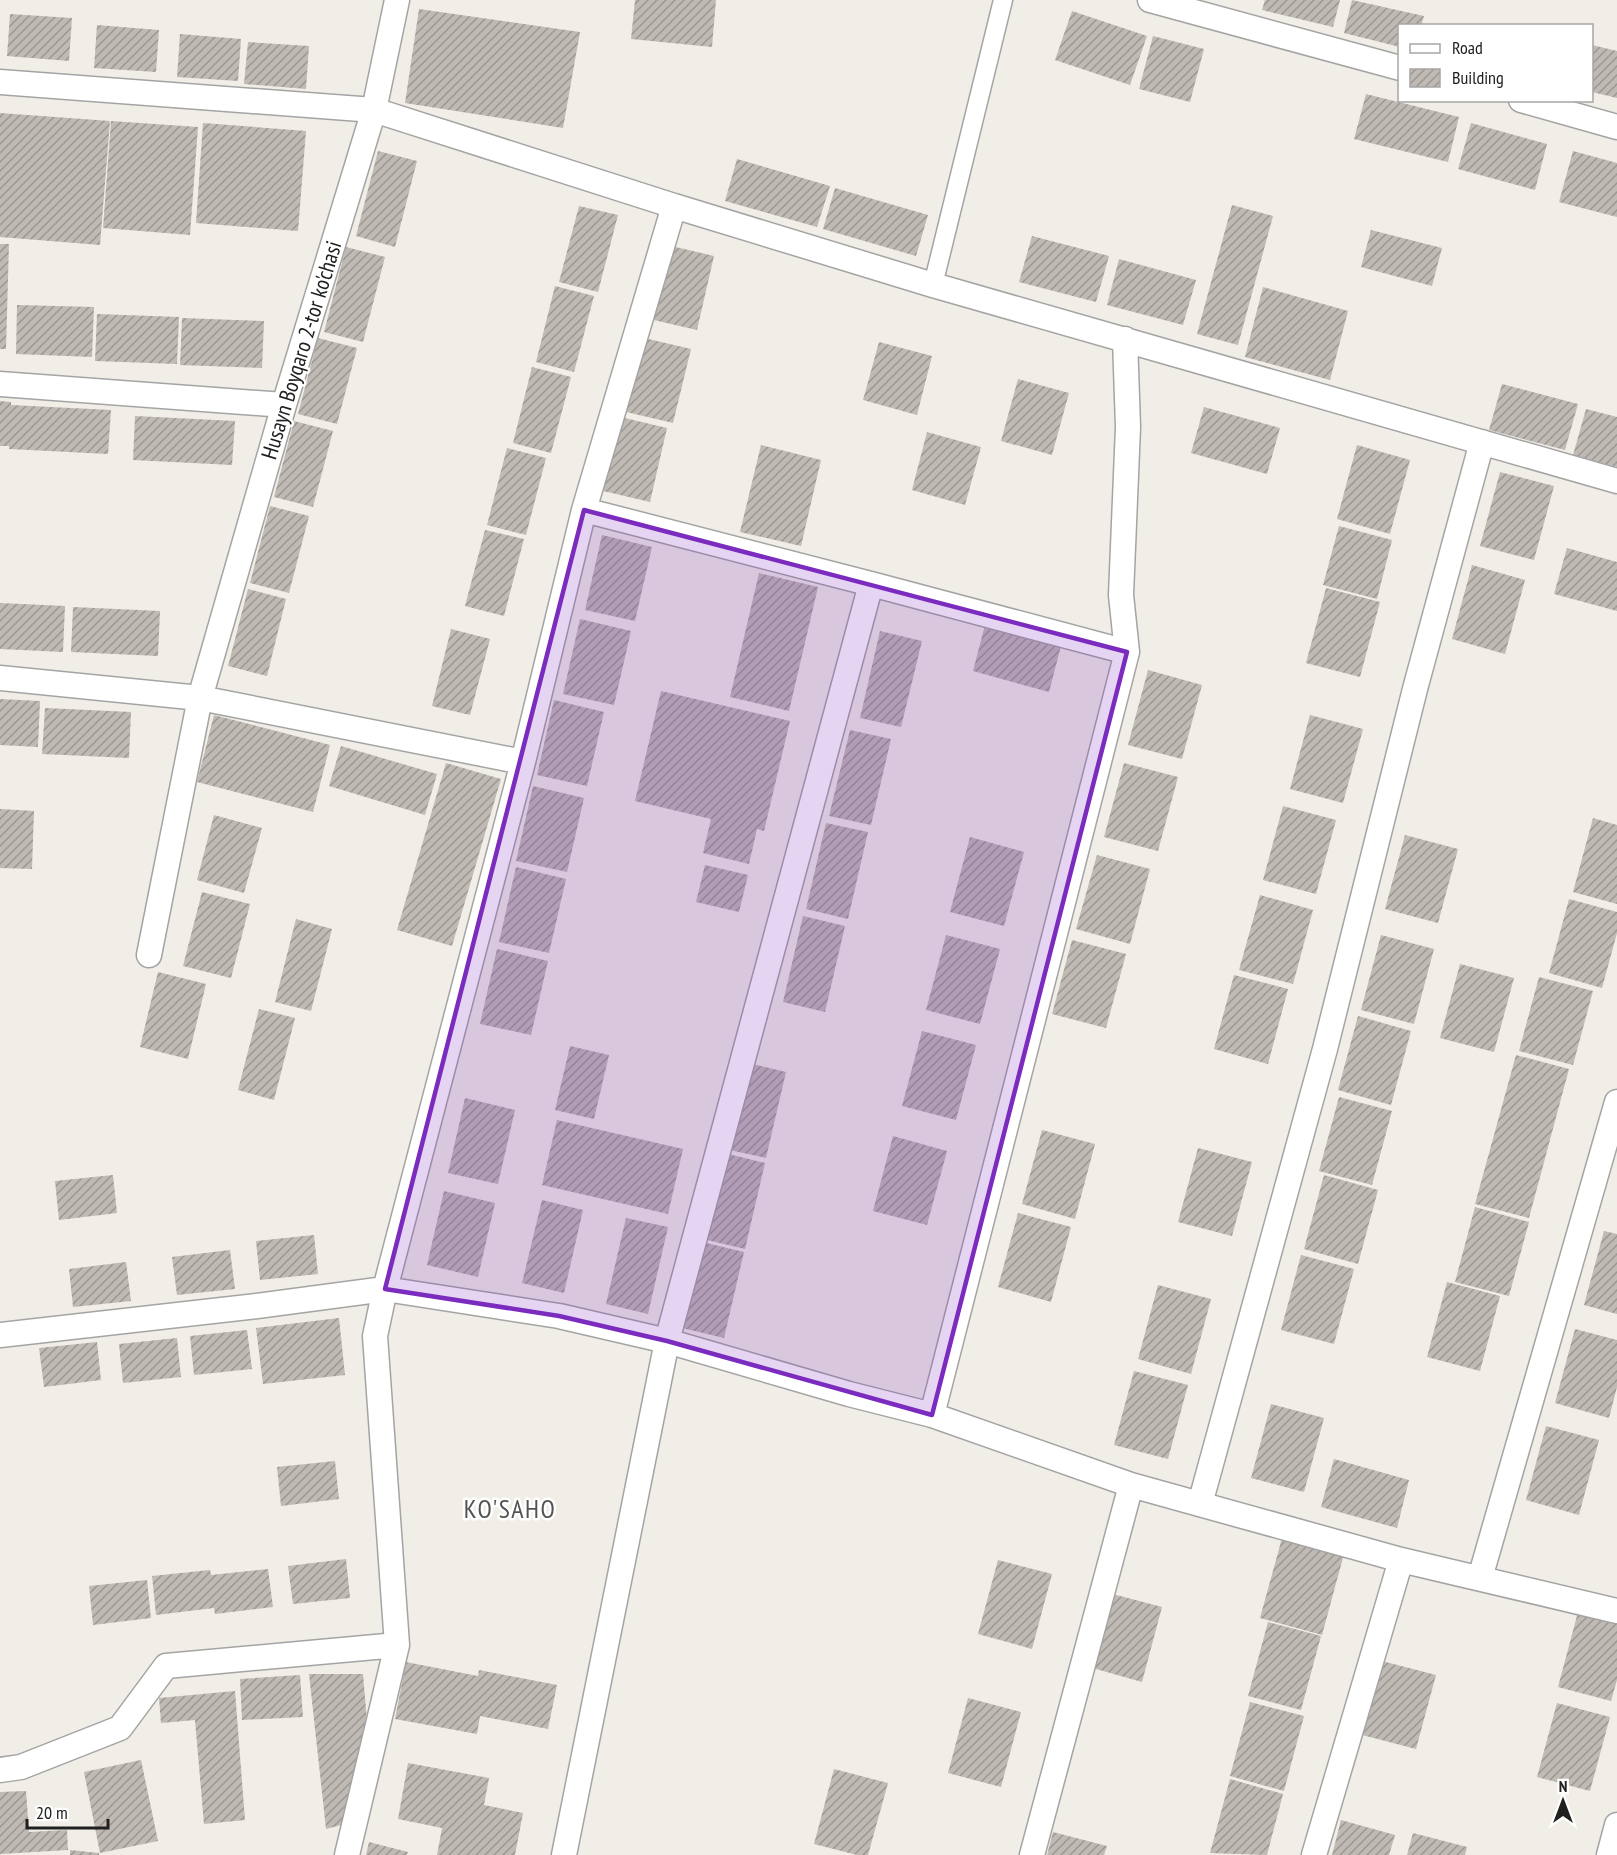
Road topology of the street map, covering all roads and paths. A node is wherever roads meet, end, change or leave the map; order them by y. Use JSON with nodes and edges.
{"nodes":[{"id":1,"x":397,"y":0,"type":"edge"},
{"id":2,"x":1003,"y":0,"type":"edge"},
{"id":3,"x":1150,"y":0,"type":"edge"},
{"id":4,"x":1398,"y":67,"type":"edge"},
{"id":5,"x":0,"y":82,"type":"edge"},
{"id":6,"x":1528,"y":102,"type":"edge"},
{"id":7,"x":374,"y":110,"type":"junction"},
{"id":8,"x":1617,"y":127,"type":"edge"},
{"id":9,"x":674,"y":206,"type":"junction"},
{"id":10,"x":933,"y":285,"type":"junction"},
{"id":11,"x":1125,"y":339,"type":"junction"},
{"id":12,"x":0,"y":384,"type":"edge"},
{"id":13,"x":284,"y":405,"type":"junction"},
{"id":14,"x":1482,"y":442,"type":"junction"},
{"id":15,"x":1617,"y":481,"type":"edge"},
{"id":16,"x":584,"y":510,"type":"junction"},
{"id":17,"x":871,"y":584,"type":"junction"},
{"id":18,"x":1127,"y":652,"type":"junction"},
{"id":19,"x":0,"y":678,"type":"edge"},
{"id":20,"x":200,"y":698,"type":"junction"},
{"id":21,"x":523,"y":762,"type":"junction"},
{"id":22,"x":149,"y":955,"type":"dead end"},
{"id":23,"x":1617,"y":1102,"type":"edge"},
{"id":24,"x":386,"y":1289,"type":"junction"},
{"id":25,"x":0,"y":1335,"type":"edge"},
{"id":26,"x":667,"y":1341,"type":"junction"},
{"id":27,"x":932,"y":1415,"type":"junction"},
{"id":28,"x":1131,"y":1485,"type":"junction"},
{"id":29,"x":1200,"y":1504,"type":"junction"},
{"id":30,"x":1401,"y":1560,"type":"junction"},
{"id":31,"x":1480,"y":1578,"type":"junction"},
{"id":32,"x":1617,"y":1611,"type":"edge"},
{"id":33,"x":397,"y":1645,"type":"junction"},
{"id":34,"x":0,"y":1770,"type":"edge"},
{"id":35,"x":1617,"y":1825,"type":"edge"},
{"id":36,"x":347,"y":1855,"type":"edge"},
{"id":37,"x":564,"y":1855,"type":"edge"},
{"id":38,"x":1032,"y":1855,"type":"edge"},
{"id":39,"x":1314,"y":1855,"type":"edge"},
{"id":40,"x":1609,"y":1855,"type":"edge"}],
"edges":[{"from":1,"to":7,"type":"street","name":"Husayn Boyqaro 2-tor ko'chasi"},
{"from":2,"to":10,"type":"street"},
{"from":3,"to":4,"type":"street"},
{"from":5,"to":7,"type":"street"},
{"from":6,"to":8,"type":"street"},
{"from":7,"to":9,"type":"street"},
{"from":7,"to":13,"type":"street","name":"Husayn Boyqaro 2-tor ko'chasi"},
{"from":9,"to":10,"type":"street"},
{"from":9,"to":16,"type":"street"},
{"from":10,"to":11,"type":"street"},
{"from":11,"to":14,"type":"street"},
{"from":11,"to":18,"type":"street"},
{"from":12,"to":13,"type":"street"},
{"from":13,"to":20,"type":"street","name":"Husayn Boyqaro 2-tor ko'chasi"},
{"from":14,"to":15,"type":"street"},
{"from":14,"to":29,"type":"street"},
{"from":16,"to":17,"type":"street"},
{"from":16,"to":21,"type":"street"},
{"from":17,"to":18,"type":"street"},
{"from":17,"to":26,"type":"street"},
{"from":18,"to":27,"type":"street"},
{"from":19,"to":20,"type":"street"},
{"from":20,"to":21,"type":"street"},
{"from":20,"to":22,"type":"street","name":"Husayn Boyqaro 2-tor ko'chasi"},
{"from":21,"to":24,"type":"street"},
{"from":23,"to":31,"type":"street"},
{"from":24,"to":25,"type":"street"},
{"from":24,"to":26,"type":"street"},
{"from":24,"to":33,"type":"street"},
{"from":26,"to":27,"type":"street"},
{"from":26,"to":37,"type":"street"},
{"from":27,"to":28,"type":"street"},
{"from":28,"to":29,"type":"street"},
{"from":28,"to":38,"type":"street"},
{"from":29,"to":30,"type":"street"},
{"from":30,"to":31,"type":"street"},
{"from":30,"to":39,"type":"street"},
{"from":31,"to":32,"type":"street"},
{"from":33,"to":34,"type":"street"},
{"from":33,"to":36,"type":"street"},
{"from":35,"to":40,"type":"street"}]}
